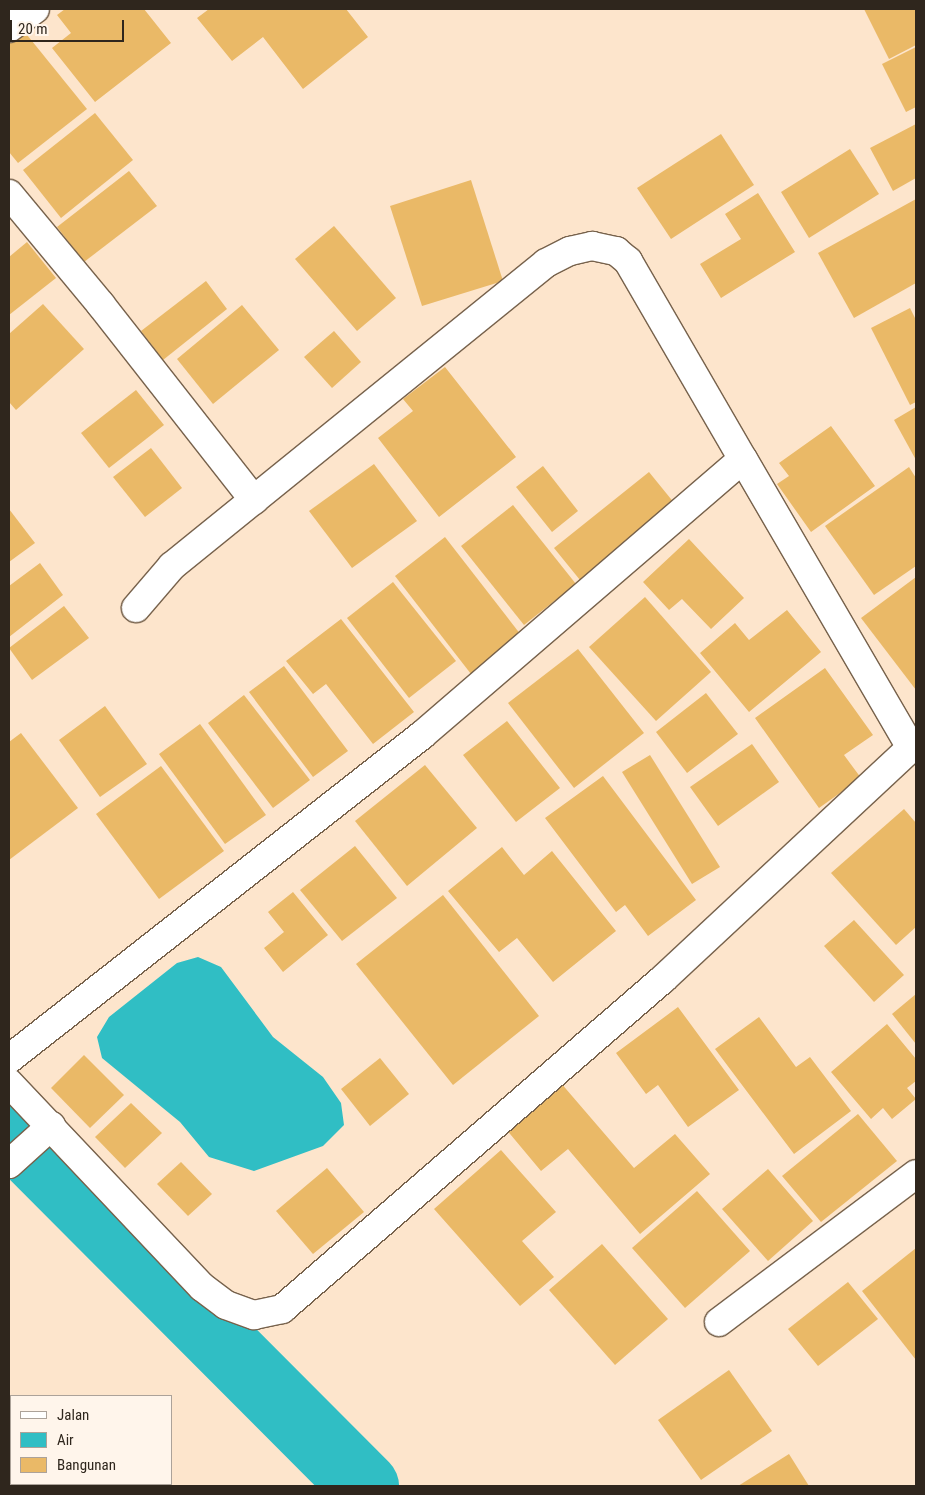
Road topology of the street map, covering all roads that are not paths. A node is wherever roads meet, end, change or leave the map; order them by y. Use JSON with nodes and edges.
{"nodes":[{"id":1,"x":35,"y":9,"type":"edge"},
{"id":2,"x":9,"y":28,"type":"edge"},
{"id":3,"x":9,"y":194,"type":"edge"},
{"id":4,"x":743,"y":459,"type":"junction"},
{"id":5,"x":254,"y":500,"type":"junction"},
{"id":6,"x":136,"y":608,"type":"dead end"},
{"id":7,"x":914,"y":745,"type":"edge"},
{"id":8,"x":9,"y":1059,"type":"edge"},
{"id":9,"x":9,"y":1082,"type":"edge"},
{"id":10,"x":44,"y":1132,"type":"junction"},
{"id":11,"x":9,"y":1164,"type":"edge"},
{"id":12,"x":916,"y":1174,"type":"edge"},
{"id":13,"x":719,"y":1322,"type":"dead end"}],
"edges":[{"from":1,"to":2,"type":"street"},
{"from":3,"to":5,"type":"street"},
{"from":4,"to":5,"type":"street"},
{"from":4,"to":7,"type":"street"},
{"from":4,"to":8,"type":"street"},
{"from":5,"to":6,"type":"street"},
{"from":7,"to":10,"type":"street"},
{"from":9,"to":10,"type":"street"},
{"from":10,"to":11,"type":"street"},
{"from":12,"to":13,"type":"street"}]}
